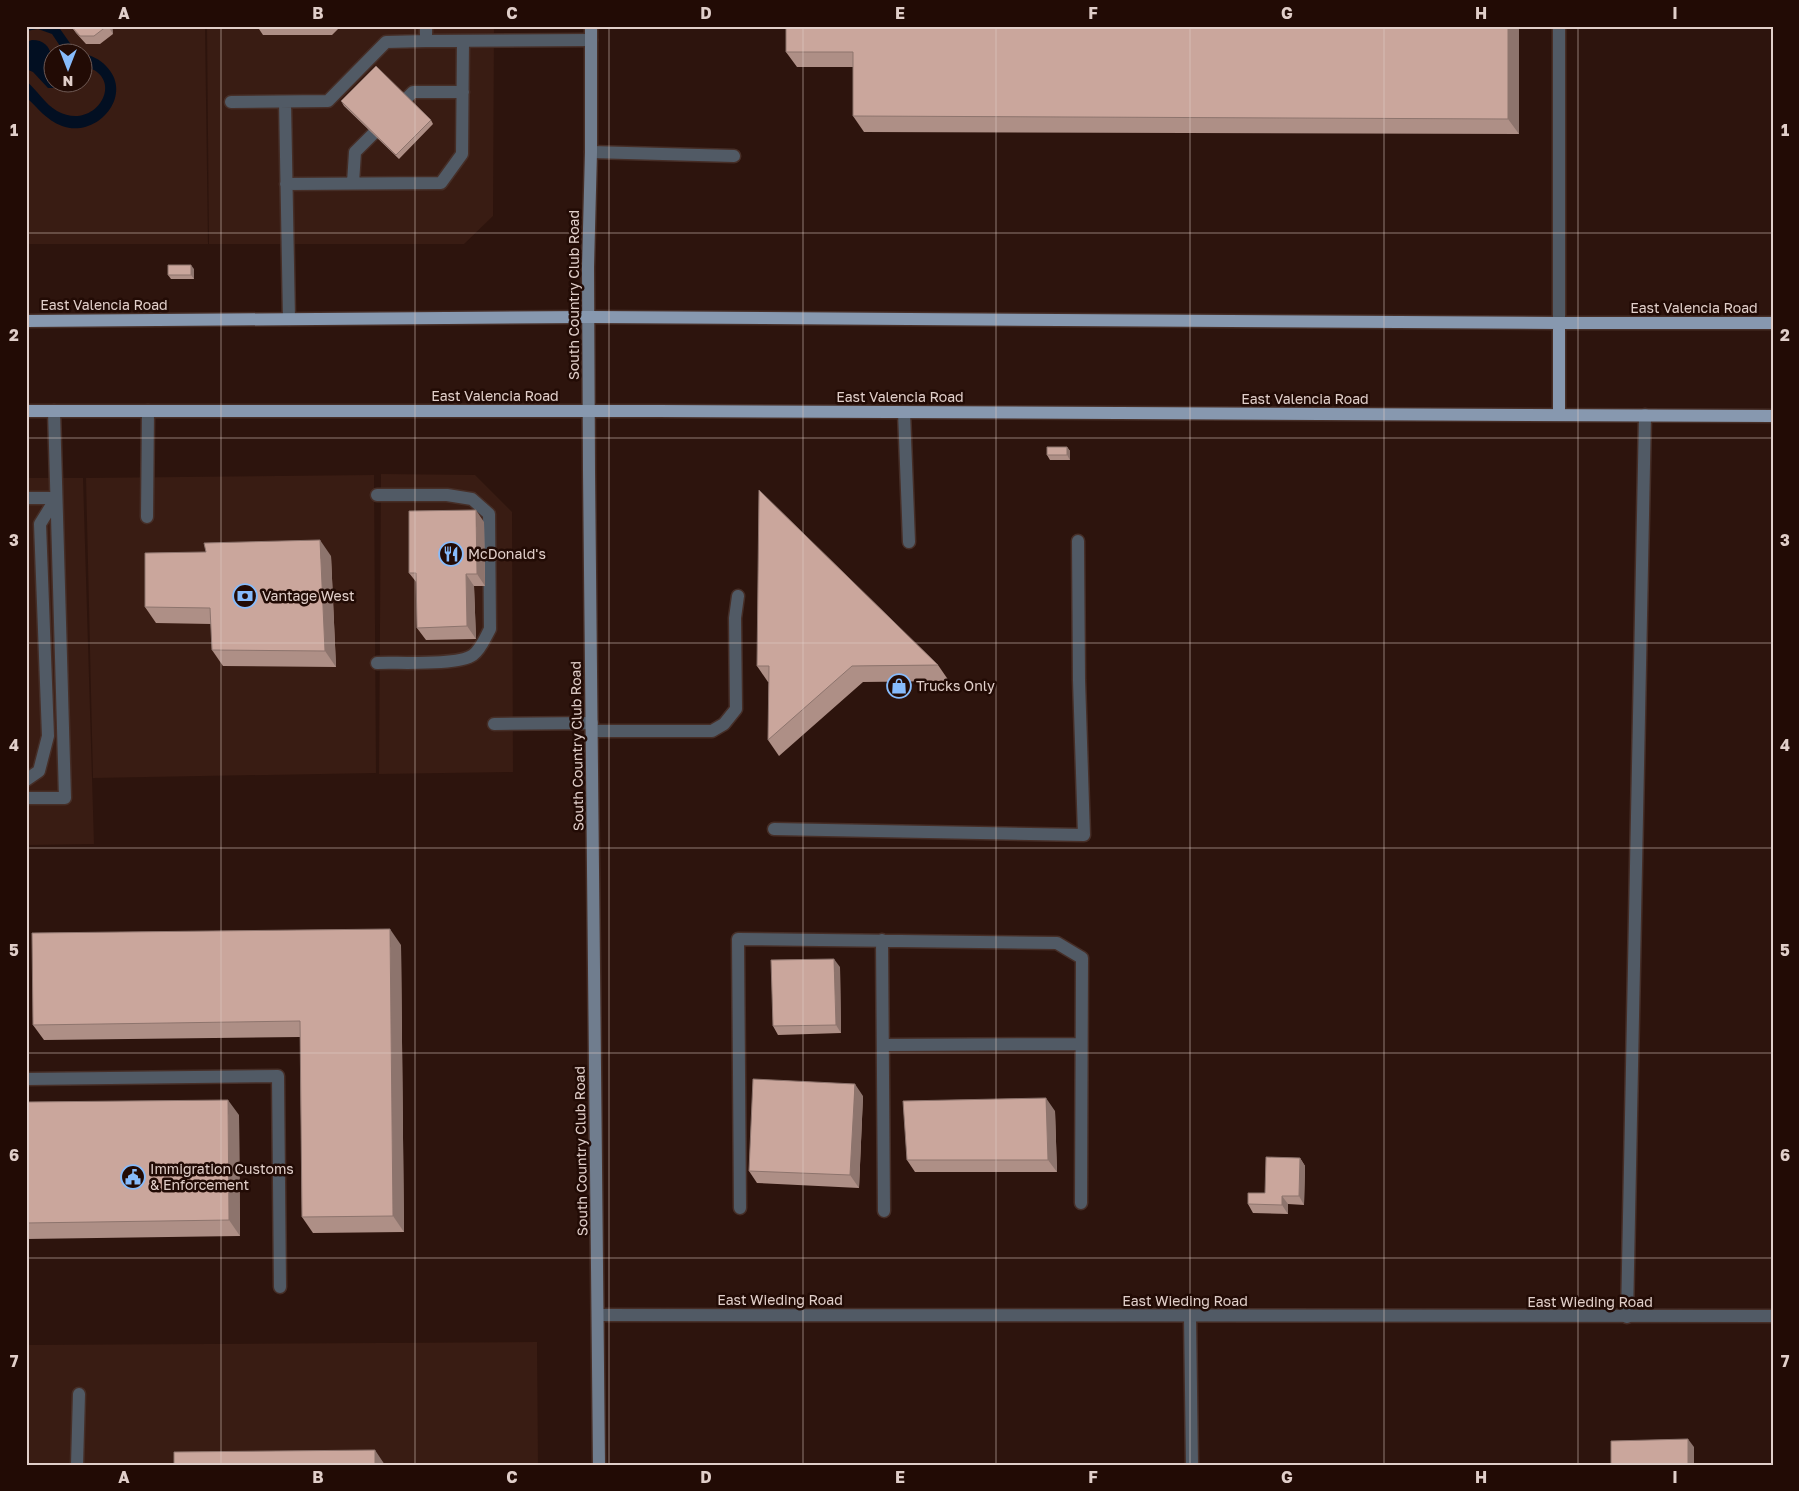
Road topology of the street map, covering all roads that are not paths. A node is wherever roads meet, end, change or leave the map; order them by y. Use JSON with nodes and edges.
{"nodes":[{"id":1,"x":426,"y":26,"type":"edge"},
{"id":2,"x":591,"y":26,"type":"edge"},
{"id":3,"x":1559,"y":26,"type":"edge"},
{"id":4,"x":591,"y":40,"type":"junction"},
{"id":5,"x":426,"y":41,"type":"junction"},
{"id":6,"x":463,"y":41,"type":"junction"},
{"id":7,"x":463,"y":92,"type":"junction"},
{"id":8,"x":407,"y":98,"type":"edge"},
{"id":9,"x":231,"y":102,"type":"dead end"},
{"id":10,"x":285,"y":102,"type":"junction"},
{"id":11,"x":373,"y":134,"type":"edge"},
{"id":12,"x":591,"y":152,"type":"junction"},
{"id":13,"x":734,"y":156,"type":"dead end"},
{"id":14,"x":353,"y":183,"type":"junction"},
{"id":15,"x":286,"y":184,"type":"junction"},
{"id":16,"x":589,"y":317,"type":"junction"},
{"id":17,"x":289,"y":319,"type":"junction"},
{"id":18,"x":26,"y":321,"type":"edge"},
{"id":19,"x":1773,"y":322,"type":"edge"},
{"id":20,"x":1559,"y":323,"type":"junction"},
{"id":21,"x":26,"y":411,"type":"edge"},
{"id":22,"x":54,"y":411,"type":"junction"},
{"id":23,"x":148,"y":411,"type":"junction"},
{"id":24,"x":589,"y":412,"type":"junction"},
{"id":25,"x":904,"y":412,"type":"junction"},
{"id":26,"x":1645,"y":415,"type":"junction"},
{"id":27,"x":1559,"y":416,"type":"junction"},
{"id":28,"x":1773,"y":416,"type":"edge"},
{"id":29,"x":377,"y":495,"type":"dead end"},
{"id":30,"x":26,"y":498,"type":"edge"},
{"id":31,"x":56,"y":498,"type":"junction"},
{"id":32,"x":147,"y":517,"type":"dead end"},
{"id":33,"x":1078,"y":541,"type":"dead end"},
{"id":34,"x":909,"y":542,"type":"dead end"},
{"id":35,"x":738,"y":596,"type":"dead end"},
{"id":36,"x":376,"y":662,"type":"dead end"},
{"id":37,"x":494,"y":724,"type":"dead end"},
{"id":38,"x":592,"y":727,"type":"junction"},
{"id":39,"x":26,"y":780,"type":"edge"},
{"id":40,"x":26,"y":798,"type":"edge"},
{"id":41,"x":774,"y":829,"type":"dead end"},
{"id":42,"x":882,"y":940,"type":"junction"},
{"id":43,"x":1082,"y":1044,"type":"junction"},
{"id":44,"x":883,"y":1045,"type":"junction"},
{"id":45,"x":26,"y":1079,"type":"edge"},
{"id":46,"x":1081,"y":1203,"type":"dead end"},
{"id":47,"x":740,"y":1208,"type":"dead end"},
{"id":48,"x":884,"y":1211,"type":"dead end"},
{"id":49,"x":280,"y":1287,"type":"dead end"},
{"id":50,"x":598,"y":1315,"type":"junction"},
{"id":51,"x":1190,"y":1316,"type":"junction"},
{"id":52,"x":1773,"y":1316,"type":"edge"},
{"id":53,"x":1627,"y":1317,"type":"junction"},
{"id":54,"x":79,"y":1394,"type":"dead end"},
{"id":55,"x":77,"y":1465,"type":"edge"},
{"id":56,"x":599,"y":1465,"type":"edge"},
{"id":57,"x":1192,"y":1465,"type":"edge"}],
"edges":[{"from":1,"to":5,"type":"street"},
{"from":2,"to":4,"type":"street","name":"South Country Club Road"},
{"from":3,"to":20,"type":"street"},
{"from":4,"to":6,"type":"street"},
{"from":4,"to":12,"type":"street","name":"South Country Club Road"},
{"from":5,"to":6,"type":"street"},
{"from":5,"to":10,"type":"street"},
{"from":6,"to":7,"type":"street"},
{"from":7,"to":8,"type":"street"},
{"from":7,"to":14,"type":"street"},
{"from":9,"to":10,"type":"street"},
{"from":10,"to":15,"type":"street"},
{"from":11,"to":14,"type":"street"},
{"from":12,"to":13,"type":"street"},
{"from":12,"to":16,"type":"street","name":"South Country Club Road"},
{"from":14,"to":15,"type":"street"},
{"from":15,"to":17,"type":"street"},
{"from":16,"to":17,"type":"main road","name":"East Valencia Road"},
{"from":16,"to":20,"type":"main road","name":"East Valencia Road"},
{"from":16,"to":24,"type":"street","name":"South Country Club Road"},
{"from":17,"to":18,"type":"main road","name":"East Valencia Road"},
{"from":19,"to":20,"type":"main road","name":"East Valencia Road"},
{"from":20,"to":27,"type":"main road"},
{"from":21,"to":22,"type":"main road","name":"East Valencia Road"},
{"from":22,"to":23,"type":"main road","name":"East Valencia Road"},
{"from":22,"to":31,"type":"street"},
{"from":23,"to":24,"type":"main road","name":"East Valencia Road"},
{"from":23,"to":32,"type":"street"},
{"from":24,"to":25,"type":"main road","name":"East Valencia Road"},
{"from":24,"to":38,"type":"street","name":"South Country Club Road"},
{"from":25,"to":27,"type":"main road","name":"East Valencia Road"},
{"from":25,"to":34,"type":"street"},
{"from":26,"to":27,"type":"main road","name":"East Valencia Road"},
{"from":26,"to":28,"type":"main road","name":"East Valencia Road"},
{"from":26,"to":53,"type":"street"},
{"from":29,"to":36,"type":"street"},
{"from":30,"to":31,"type":"street"},
{"from":31,"to":39,"type":"street"},
{"from":31,"to":40,"type":"street"},
{"from":33,"to":41,"type":"street"},
{"from":35,"to":38,"type":"street"},
{"from":37,"to":38,"type":"street"},
{"from":38,"to":50,"type":"street","name":"South Country Club Road"},
{"from":42,"to":43,"type":"street"},
{"from":42,"to":44,"type":"street"},
{"from":42,"to":47,"type":"street"},
{"from":43,"to":44,"type":"street"},
{"from":43,"to":46,"type":"street"},
{"from":44,"to":48,"type":"street"},
{"from":45,"to":49,"type":"street"},
{"from":50,"to":51,"type":"street","name":"East Wieding Road"},
{"from":50,"to":56,"type":"street","name":"South Country Club Road"},
{"from":51,"to":53,"type":"street","name":"East Wieding Road"},
{"from":51,"to":57,"type":"street"},
{"from":52,"to":53,"type":"street","name":"East Wieding Road"},
{"from":54,"to":55,"type":"street"}]}
